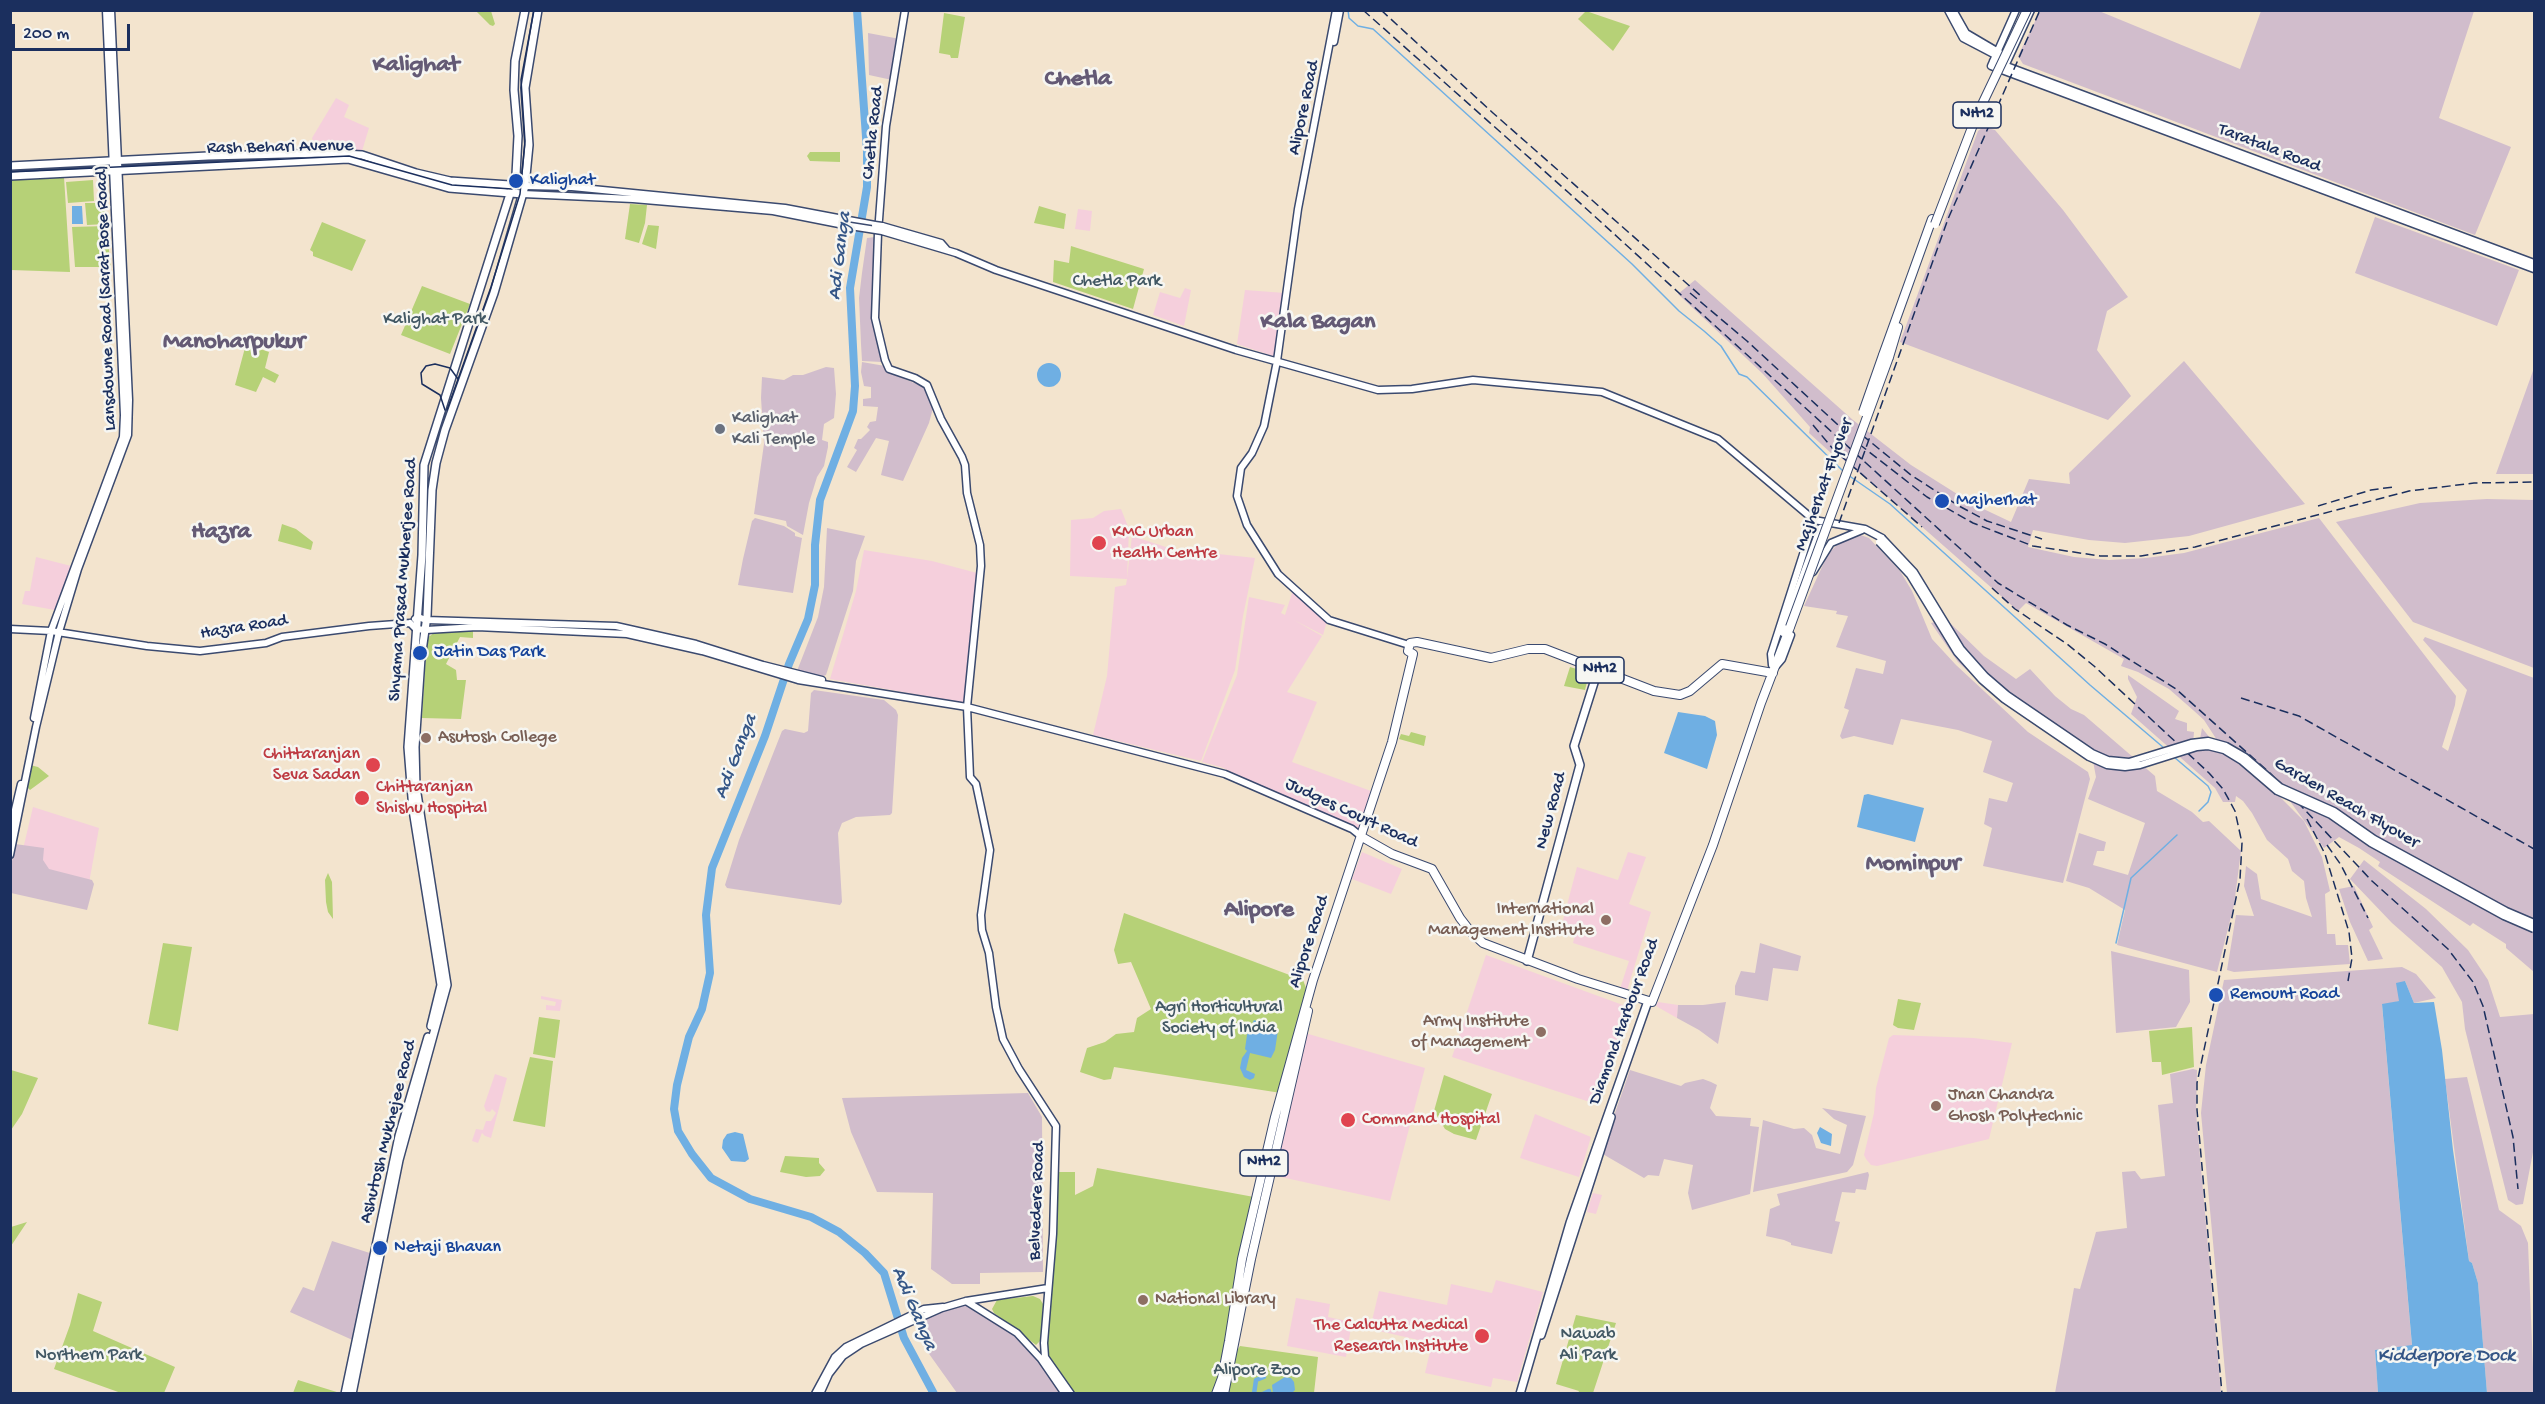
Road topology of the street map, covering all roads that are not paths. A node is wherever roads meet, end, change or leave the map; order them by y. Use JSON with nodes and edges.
{"nodes":[{"id":1,"x":106,"y":10,"type":"edge"},
{"id":2,"x":111,"y":10,"type":"edge"},
{"id":3,"x":525,"y":10,"type":"edge"},
{"id":4,"x":538,"y":10,"type":"edge"},
{"id":5,"x":905,"y":10,"type":"edge"},
{"id":6,"x":1338,"y":10,"type":"edge"},
{"id":7,"x":1948,"y":10,"type":"edge"},
{"id":8,"x":1953,"y":10,"type":"edge"},
{"id":9,"x":2016,"y":10,"type":"edge"},
{"id":10,"x":2022,"y":10,"type":"edge"},
{"id":11,"x":2029,"y":10,"type":"edge"},
{"id":12,"x":1995,"y":56,"type":"junction"},
{"id":13,"x":2006,"y":64,"type":"junction"},
{"id":14,"x":208,"y":156,"type":"junction"},
{"id":15,"x":115,"y":160,"type":"junction"},
{"id":16,"x":208,"y":165,"type":"junction"},
{"id":17,"x":10,"y":166,"type":"edge"},
{"id":18,"x":116,"y":170,"type":"junction"},
{"id":19,"x":10,"y":176,"type":"edge"},
{"id":20,"x":525,"y":186,"type":"junction"},
{"id":21,"x":511,"y":189,"type":"junction"},
{"id":22,"x":523,"y":194,"type":"junction"},
{"id":23,"x":1933,"y":221,"type":"junction"},
{"id":24,"x":845,"y":223,"type":"junction"},
{"id":25,"x":2510,"y":257,"type":"junction"},
{"id":26,"x":2535,"y":263,"type":"edge"},
{"id":27,"x":2535,"y":269,"type":"edge"},
{"id":28,"x":1277,"y":361,"type":"junction"},
{"id":29,"x":938,"y":409,"type":"joint"},
{"id":30,"x":1814,"y":520,"type":"junction"},
{"id":31,"x":1868,"y":530,"type":"junction"},
{"id":32,"x":1881,"y":540,"type":"junction"},
{"id":33,"x":417,"y":617,"type":"junction"},
{"id":34,"x":426,"y":620,"type":"junction"},
{"id":35,"x":410,"y":623,"type":"junction"},
{"id":36,"x":10,"y":629,"type":"edge"},
{"id":37,"x":417,"y":629,"type":"junction"},
{"id":38,"x":426,"y":630,"type":"junction"},
{"id":39,"x":55,"y":632,"type":"junction"},
{"id":40,"x":1419,"y":644,"type":"junction"},
{"id":41,"x":1409,"y":645,"type":"junction"},
{"id":42,"x":1413,"y":654,"type":"junction"},
{"id":43,"x":742,"y":662,"type":"junction"},
{"id":44,"x":1598,"y":669,"type":"junction"},
{"id":45,"x":1773,"y":669,"type":"junction"},
{"id":46,"x":799,"y":678,"type":"junction"},
{"id":47,"x":967,"y":706,"type":"junction"},
{"id":48,"x":10,"y":831,"type":"edge"},
{"id":49,"x":1362,"y":837,"type":"junction"},
{"id":50,"x":1358,"y":847,"type":"junction"},
{"id":51,"x":1392,"y":854,"type":"junction"},
{"id":52,"x":10,"y":855,"type":"edge"},
{"id":53,"x":2535,"y":923,"type":"edge"},
{"id":54,"x":2535,"y":929,"type":"edge"},
{"id":55,"x":1527,"y":961,"type":"junction"},
{"id":56,"x":444,"y":985,"type":"junction"},
{"id":57,"x":1312,"y":988,"type":"junction"},
{"id":58,"x":1650,"y":1002,"type":"junction"},
{"id":59,"x":1048,"y":1288,"type":"junction"},
{"id":60,"x":966,"y":1301,"type":"junction"},
{"id":61,"x":944,"y":1307,"type":"junction"},
{"id":62,"x":1044,"y":1343,"type":"junction"},
{"id":63,"x":1033,"y":1349,"type":"junction"},
{"id":64,"x":1043,"y":1358,"type":"junction"},
{"id":65,"x":345,"y":1394,"type":"edge"},
{"id":66,"x":351,"y":1394,"type":"edge"},
{"id":67,"x":815,"y":1394,"type":"edge"},
{"id":68,"x":820,"y":1394,"type":"edge"},
{"id":69,"x":1065,"y":1394,"type":"edge"},
{"id":70,"x":1071,"y":1394,"type":"edge"},
{"id":71,"x":1216,"y":1394,"type":"edge"},
{"id":72,"x":1224,"y":1394,"type":"edge"},
{"id":73,"x":1522,"y":1394,"type":"edge"}],
"edges":[{"from":1,"to":15,"type":"main road"},
{"from":2,"to":15,"type":"main road","name":"Lansdowne Road (Sarat Bose Road)"},
{"from":3,"to":21,"type":"main road","name":"Shyama Prasad Mukherjee Road"},
{"from":4,"to":20,"type":"main road","name":"Shyama Prasad Mukherjee Road"},
{"from":5,"to":29,"type":"main road","name":"Chetla Road"},
{"from":6,"to":28,"type":"main road","name":"Alipore Road"},
{"from":7,"to":12,"type":"main road"},
{"from":8,"to":12,"type":"main road"},
{"from":9,"to":12,"type":"main road"},
{"from":10,"to":23,"type":"highway","number":"NH12","bridge":true},
{"from":11,"to":13,"type":"main road"},
{"from":11,"to":23,"type":"highway","number":"NH12","bridge":true},
{"from":12,"to":13,"type":"main road"},
{"from":12,"to":13,"type":"main road"},
{"from":13,"to":25,"type":"main road"},
{"from":14,"to":15,"type":"main road","name":"Rash Behari Avenue"},
{"from":14,"to":16,"type":"main road"},
{"from":14,"to":21,"type":"main road","name":"Rash Behari Avenue"},
{"from":15,"to":17,"type":"main road","name":"Rash Behari Avenue"},
{"from":15,"to":18,"type":"main road","name":"Lansdowne Road (Sarat Bose Road)"},
{"from":16,"to":18,"type":"main road","name":"Rash Behari Avenue"},
{"from":16,"to":21,"type":"main road","name":"Rash Behari Avenue"},
{"from":18,"to":19,"type":"main road","name":"Rash Behari Avenue"},
{"from":18,"to":39,"type":"main road","name":"Lansdowne Road (Sarat Bose Road)"},
{"from":18,"to":39,"type":"main road","name":"Lansdowne Road (Sarat Bose Road)"},
{"from":20,"to":21,"type":"main road","name":"Rash Behari Avenue"},
{"from":20,"to":22,"type":"main road","name":"Shyama Prasad Mukherjee Road"},
{"from":20,"to":24,"type":"main road"},
{"from":21,"to":22,"type":"main road","name":"Rash Behari Avenue"},
{"from":21,"to":33,"type":"main road","name":"Shyama Prasad Mukherjee Road"},
{"from":22,"to":24,"type":"main road","name":"Rash Behari Avenue"},
{"from":22,"to":34,"type":"main road","name":"Shyama Prasad Mukherjee Road"},
{"from":23,"to":45,"type":"highway","name":"Majherhat Flyover","number":"NH12","bridge":true},
{"from":24,"to":28,"type":"main road"},
{"from":25,"to":26,"type":"main road"},
{"from":25,"to":27,"type":"main road"},
{"from":28,"to":30,"type":"main road"},
{"from":28,"to":41,"type":"main road","name":"Alipore Road"},
{"from":29,"to":47,"type":"main road","name":"Belvedere Road"},
{"from":30,"to":31,"type":"main road"},
{"from":30,"to":45,"type":"main road"},
{"from":31,"to":32,"type":"main road","name":"Garden Reach Flyover"},
{"from":31,"to":45,"type":"main road"},
{"from":32,"to":53,"type":"main road","name":"Garden Reach Flyover","bridge":true},
{"from":32,"to":54,"type":"main road","name":"Garden Reach Flyover","bridge":true},
{"from":33,"to":34,"type":"main road"},
{"from":33,"to":35,"type":"main road"},
{"from":33,"to":37,"type":"main road","name":"Shyama Prasad Mukherjee Road"},
{"from":34,"to":38,"type":"main road","name":"Shyama Prasad Mukherjee Road"},
{"from":34,"to":43,"type":"main road"},
{"from":35,"to":37,"type":"main road"},
{"from":35,"to":39,"type":"main road","name":"Hazra Road"},
{"from":36,"to":39,"type":"main road","name":"Hazra Road"},
{"from":37,"to":38,"type":"main road"},
{"from":37,"to":56,"type":"main road","name":"Shyama Prasad Mukherjee Road"},
{"from":38,"to":43,"type":"main road"},
{"from":38,"to":56,"type":"main road","name":"Shyama Prasad Mukherjee Road"},
{"from":39,"to":48,"type":"main road"},
{"from":39,"to":52,"type":"main road","name":"Lansdowne Road (Sarat Bose Road)"},
{"from":40,"to":41,"type":"highway","name":"Alipore Road","number":"NH12"},
{"from":40,"to":42,"type":"highway","number":"NH12"},
{"from":40,"to":44,"type":"highway","number":"NH12"},
{"from":41,"to":42,"type":"highway"},
{"from":42,"to":49,"type":"highway","name":"Alipore Road","number":"NH12"},
{"from":43,"to":46,"type":"main road"},
{"from":44,"to":45,"type":"highway","number":"NH12"},
{"from":44,"to":55,"type":"main road","name":"New Road"},
{"from":45,"to":58,"type":"highway","name":"Diamond Harbour Road","number":"NH12"},
{"from":46,"to":47,"type":"main road"},
{"from":46,"to":47,"type":"main road"},
{"from":47,"to":49,"type":"main road","name":"Judges Court Road"},
{"from":47,"to":59,"type":"main road","name":"Belvedere Road"},
{"from":49,"to":50,"type":"highway","name":"Alipore Road","number":"NH12"},
{"from":49,"to":51,"type":"highway","name":"Judges Court Road"},
{"from":50,"to":51,"type":"highway"},
{"from":50,"to":57,"type":"highway","name":"Alipore Road","number":"NH12"},
{"from":51,"to":55,"type":"highway","name":"Judges Court Road"},
{"from":55,"to":58,"type":"highway","name":"Judges Court Road"},
{"from":56,"to":65,"type":"main road","name":"Ashutosh Mukhejee Road"},
{"from":56,"to":66,"type":"main road","name":"Ashutosh Mukhejee Road"},
{"from":57,"to":71,"type":"highway","name":"Alipore Road","number":"NH12"},
{"from":57,"to":72,"type":"highway","number":"NH12"},
{"from":58,"to":73,"type":"main road","name":"Diamond Harbour Road"},
{"from":59,"to":60,"type":"main road"},
{"from":59,"to":62,"type":"main road","name":"Belvedere Road"},
{"from":60,"to":61,"type":"main road"},
{"from":60,"to":63,"type":"main road"},
{"from":61,"to":67,"type":"main road"},
{"from":61,"to":68,"type":"main road"},
{"from":62,"to":63,"type":"main road"},
{"from":62,"to":64,"type":"main road","name":"Belvedere Road"},
{"from":63,"to":64,"type":"main road"},
{"from":64,"to":69,"type":"main road"},
{"from":64,"to":70,"type":"main road"}]}
